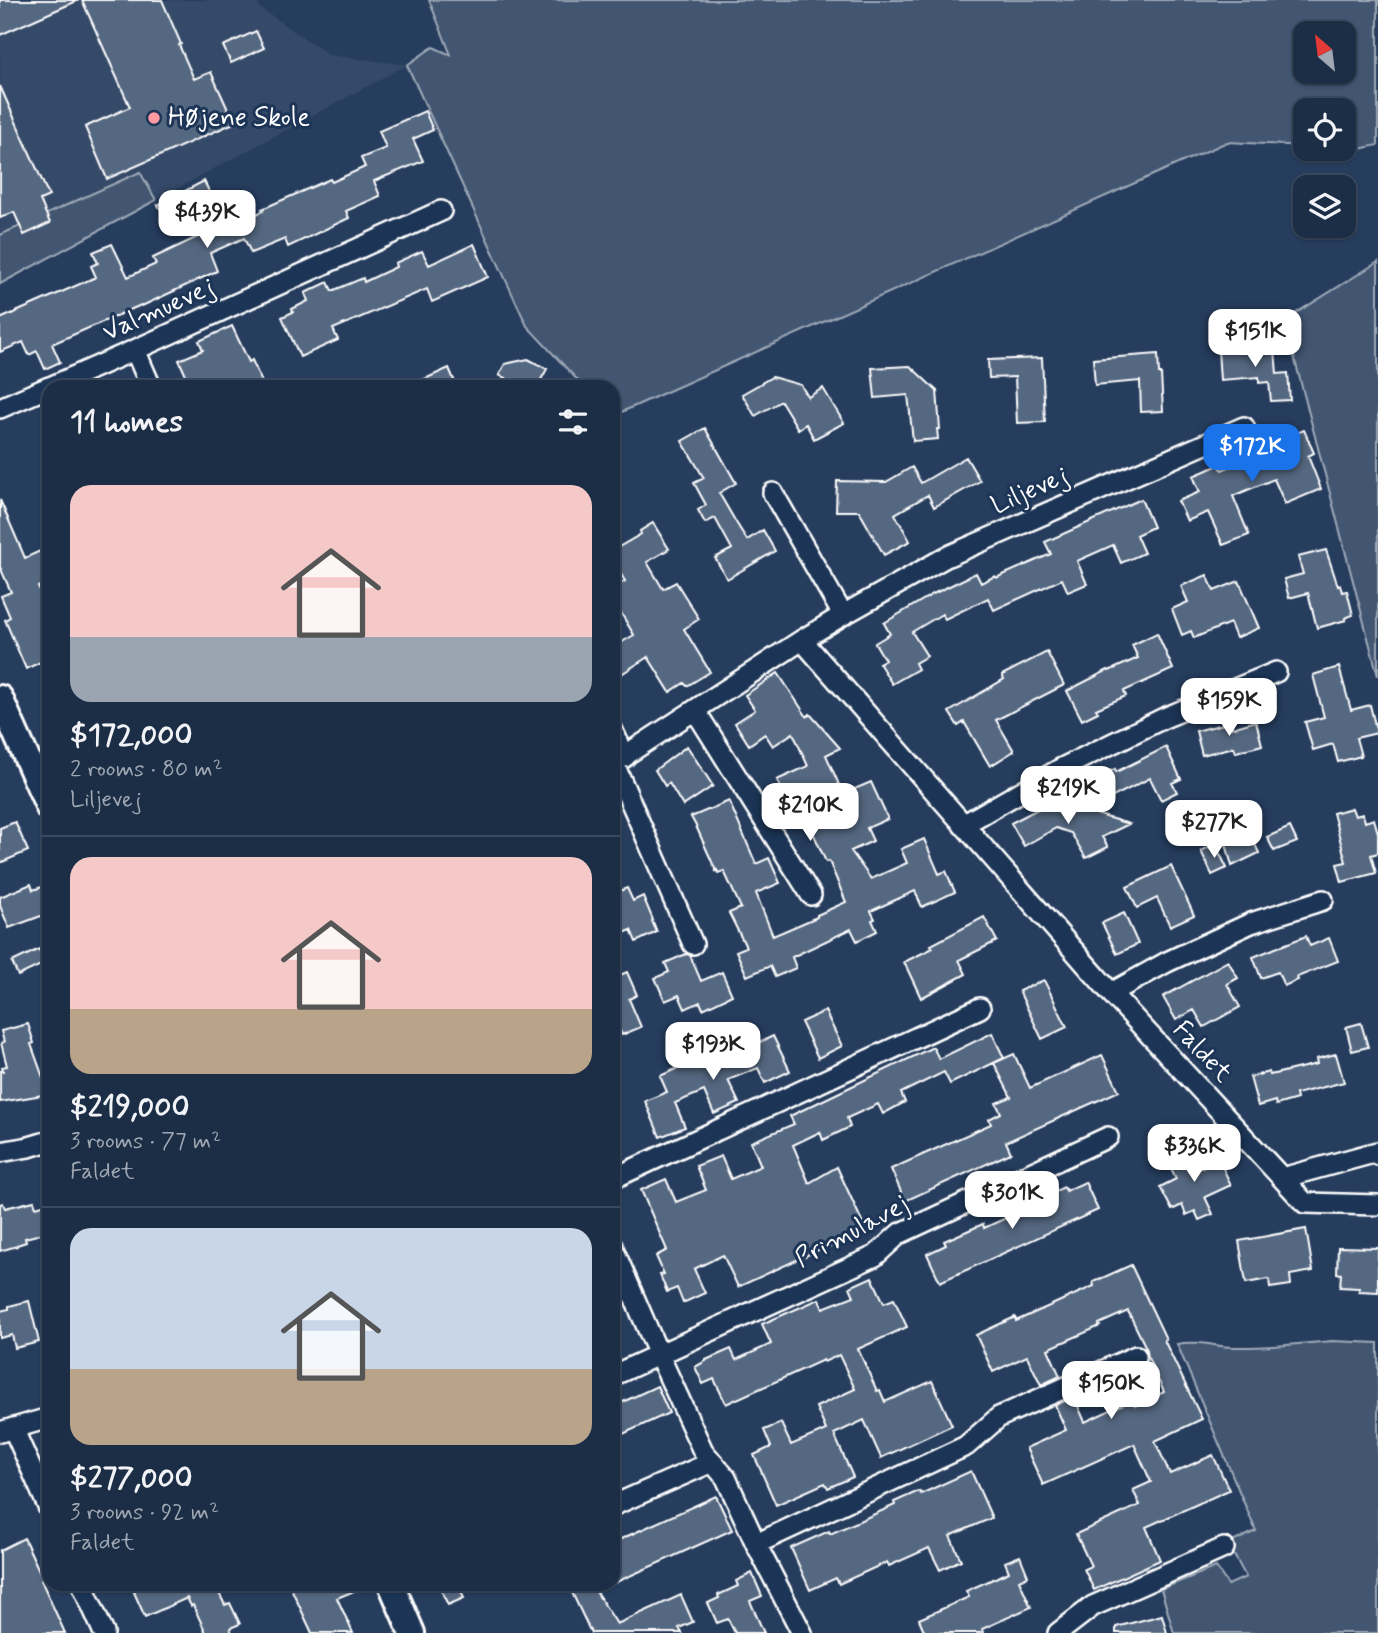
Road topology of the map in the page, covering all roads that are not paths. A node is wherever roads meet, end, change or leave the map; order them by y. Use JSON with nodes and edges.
{"nodes":[{"id":1,"x":442,"y":211,"type":"dead end"},
{"id":2,"x":135,"y":350,"type":"junction"},
{"id":3,"x":66,"y":380,"type":"edge"},
{"id":4,"x":148,"y":380,"type":"edge"},
{"id":5,"x":42,"y":390,"type":"edge"},
{"id":6,"x":0,"y":408,"type":"edge"},
{"id":7,"x":1244,"y":427,"type":"dead end"},
{"id":8,"x":773,"y":493,"type":"dead end"},
{"id":9,"x":843,"y":615,"type":"junction"},
{"id":10,"x":802,"y":640,"type":"junction"},
{"id":11,"x":1276,"y":672,"type":"dead end"},
{"id":12,"x":0,"y":698,"type":"edge"},
{"id":13,"x":695,"y":710,"type":"junction"},
{"id":14,"x":620,"y":760,"type":"edge"},
{"id":15,"x":620,"y":769,"type":"edge"},
{"id":16,"x":42,"y":792,"type":"edge"},
{"id":17,"x":963,"y":825,"type":"junction"},
{"id":18,"x":811,"y":895,"type":"dead end"},
{"id":19,"x":1323,"y":900,"type":"dead end"},
{"id":20,"x":693,"y":944,"type":"dead end"},
{"id":21,"x":1111,"y":993,"type":"junction"},
{"id":22,"x":980,"y":1008,"type":"dead end"},
{"id":23,"x":1108,"y":1137,"type":"dead end"},
{"id":24,"x":42,"y":1143,"type":"edge"},
{"id":25,"x":0,"y":1152,"type":"edge"},
{"id":26,"x":1378,"y":1155,"type":"edge"},
{"id":27,"x":620,"y":1176,"type":"edge"},
{"id":28,"x":1282,"y":1178,"type":"junction"},
{"id":29,"x":1378,"y":1205,"type":"edge"},
{"id":30,"x":620,"y":1265,"type":"edge"},
{"id":31,"x":659,"y":1356,"type":"junction"},
{"id":32,"x":1136,"y":1356,"type":"dead end"},
{"id":33,"x":620,"y":1373,"type":"edge"},
{"id":34,"x":42,"y":1420,"type":"edge"},
{"id":35,"x":7,"y":1430,"type":"edge"},
{"id":36,"x":712,"y":1462,"type":"junction"},
{"id":37,"x":42,"y":1496,"type":"edge"},
{"id":38,"x":620,"y":1502,"type":"edge"},
{"id":39,"x":756,"y":1544,"type":"junction"},
{"id":40,"x":1224,"y":1548,"type":"dead end"},
{"id":41,"x":85,"y":1591,"type":"edge"},
{"id":42,"x":394,"y":1591,"type":"edge"},
{"id":43,"x":104,"y":1633,"type":"edge"},
{"id":44,"x":412,"y":1633,"type":"edge"},
{"id":45,"x":802,"y":1633,"type":"edge"},
{"id":46,"x":1058,"y":1633,"type":"edge"}],
"edges":[{"from":1,"to":2,"type":"street","name":"Valmuevej"},
{"from":2,"to":3,"type":"street","name":"Valmuevej"},
{"from":2,"to":4,"type":"street"},
{"from":5,"to":6,"type":"street","name":"Valmuevej"},
{"from":7,"to":9,"type":"street","name":"Liljevej"},
{"from":8,"to":9,"type":"street"},
{"from":9,"to":10,"type":"street","name":"Liljevej"},
{"from":10,"to":13,"type":"street","name":"Liljevej"},
{"from":10,"to":17,"type":"street","name":"Faldet"},
{"from":11,"to":17,"type":"street"},
{"from":12,"to":16,"type":"street"},
{"from":13,"to":14,"type":"street","name":"Liljevej"},
{"from":13,"to":18,"type":"street"},
{"from":15,"to":20,"type":"street"},
{"from":17,"to":21,"type":"street","name":"Faldet"},
{"from":19,"to":21,"type":"street"},
{"from":21,"to":28,"type":"street","name":"Faldet"},
{"from":22,"to":27,"type":"street"},
{"from":23,"to":31,"type":"street","name":"Primulavej"},
{"from":24,"to":25,"type":"street"},
{"from":26,"to":28,"type":"street"},
{"from":28,"to":29,"type":"street","name":"Faldet"},
{"from":30,"to":31,"type":"street"},
{"from":31,"to":33,"type":"street","name":"Primulavej"},
{"from":31,"to":36,"type":"street"},
{"from":32,"to":39,"type":"street"},
{"from":34,"to":35,"type":"street"},
{"from":35,"to":37,"type":"street"},
{"from":36,"to":38,"type":"street"},
{"from":36,"to":39,"type":"street"},
{"from":39,"to":45,"type":"street"},
{"from":40,"to":46,"type":"street"},
{"from":41,"to":43,"type":"street"},
{"from":42,"to":44,"type":"street"}]}
